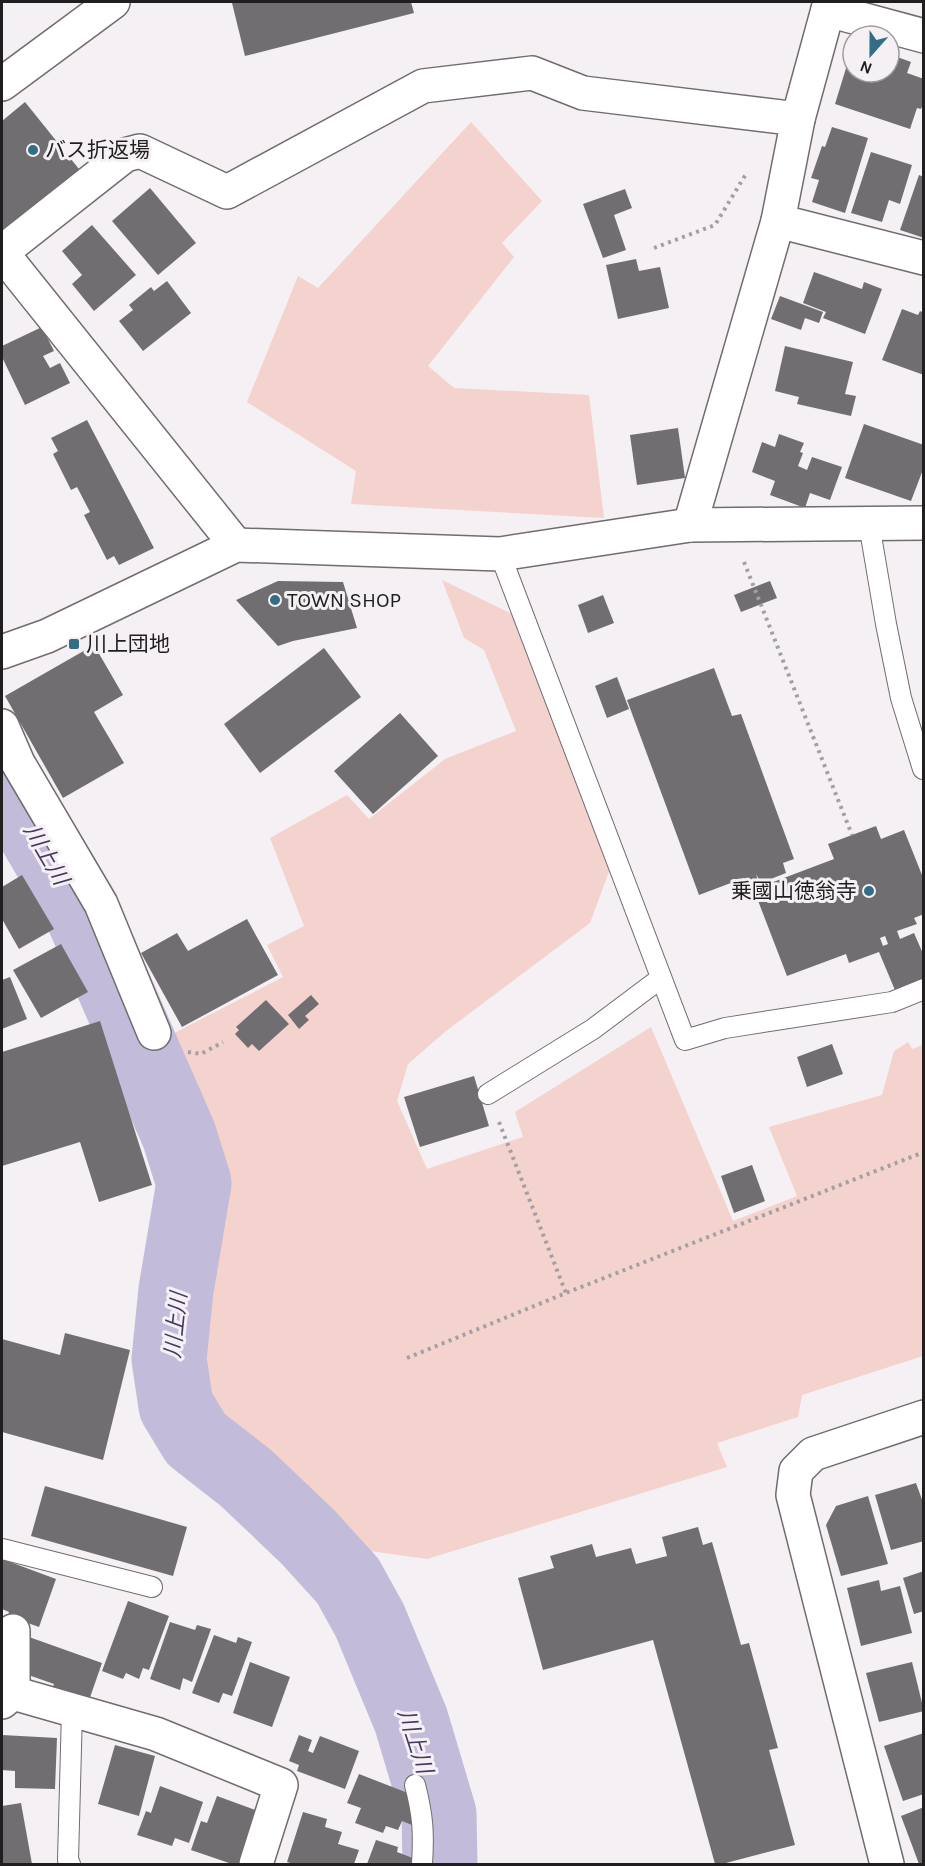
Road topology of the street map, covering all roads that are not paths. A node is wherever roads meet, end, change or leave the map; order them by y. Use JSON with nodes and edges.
{"nodes":[{"id":1,"x":113,"y":2,"type":"edge"},
{"id":2,"x":829,"y":5,"type":"edge"},
{"id":3,"x":924,"y":36,"type":"edge"},
{"id":4,"x":2,"y":84,"type":"edge"},
{"id":5,"x":798,"y":119,"type":"junction"},
{"id":6,"x":778,"y":220,"type":"junction"},
{"id":7,"x":2,"y":252,"type":"edge"},
{"id":8,"x":924,"y":258,"type":"edge"},
{"id":9,"x":924,"y":523,"type":"edge"},
{"id":10,"x":868,"y":524,"type":"junction"},
{"id":11,"x":690,"y":525,"type":"junction"},
{"id":12,"x":237,"y":545,"type":"junction"},
{"id":13,"x":500,"y":554,"type":"junction"},
{"id":14,"x":2,"y":652,"type":"edge"},
{"id":15,"x":2,"y":726,"type":"edge"},
{"id":16,"x":923,"y":769,"type":"edge"},
{"id":17,"x":661,"y":978,"type":"junction"},
{"id":18,"x":924,"y":989,"type":"edge"},
{"id":19,"x":154,"y":1033,"type":"dead end"},
{"id":20,"x":488,"y":1094,"type":"road end"},
{"id":21,"x":924,"y":1417,"type":"edge"},
{"id":22,"x":2,"y":1550,"type":"edge"},
{"id":23,"x":152,"y":1587,"type":"dead end"},
{"id":24,"x":8,"y":1625,"type":"edge"},
{"id":25,"x":7,"y":1698,"type":"edge"},
{"id":26,"x":72,"y":1711,"type":"junction"},
{"id":27,"x":415,"y":1785,"type":"dead end"},
{"id":28,"x":70,"y":1864,"type":"edge"},
{"id":29,"x":256,"y":1864,"type":"edge"},
{"id":30,"x":422,"y":1864,"type":"edge"},
{"id":31,"x":887,"y":1864,"type":"edge"}],
"edges":[{"from":1,"to":4,"type":"street"},
{"from":2,"to":3,"type":"street"},
{"from":2,"to":5,"type":"street"},
{"from":5,"to":6,"type":"street"},
{"from":5,"to":7,"type":"street"},
{"from":6,"to":8,"type":"street"},
{"from":6,"to":11,"type":"street"},
{"from":7,"to":12,"type":"street"},
{"from":9,"to":10,"type":"street"},
{"from":10,"to":11,"type":"street"},
{"from":10,"to":16,"type":"lane"},
{"from":11,"to":13,"type":"street"},
{"from":12,"to":13,"type":"street"},
{"from":12,"to":14,"type":"street"},
{"from":13,"to":17,"type":"lane"},
{"from":15,"to":19,"type":"street"},
{"from":17,"to":18,"type":"lane"},
{"from":17,"to":20,"type":"lane"},
{"from":21,"to":31,"type":"street"},
{"from":22,"to":23,"type":"lane"},
{"from":24,"to":25,"type":"street"},
{"from":25,"to":26,"type":"street"},
{"from":26,"to":28,"type":"lane"},
{"from":26,"to":29,"type":"street"},
{"from":27,"to":30,"type":"lane"}]}
